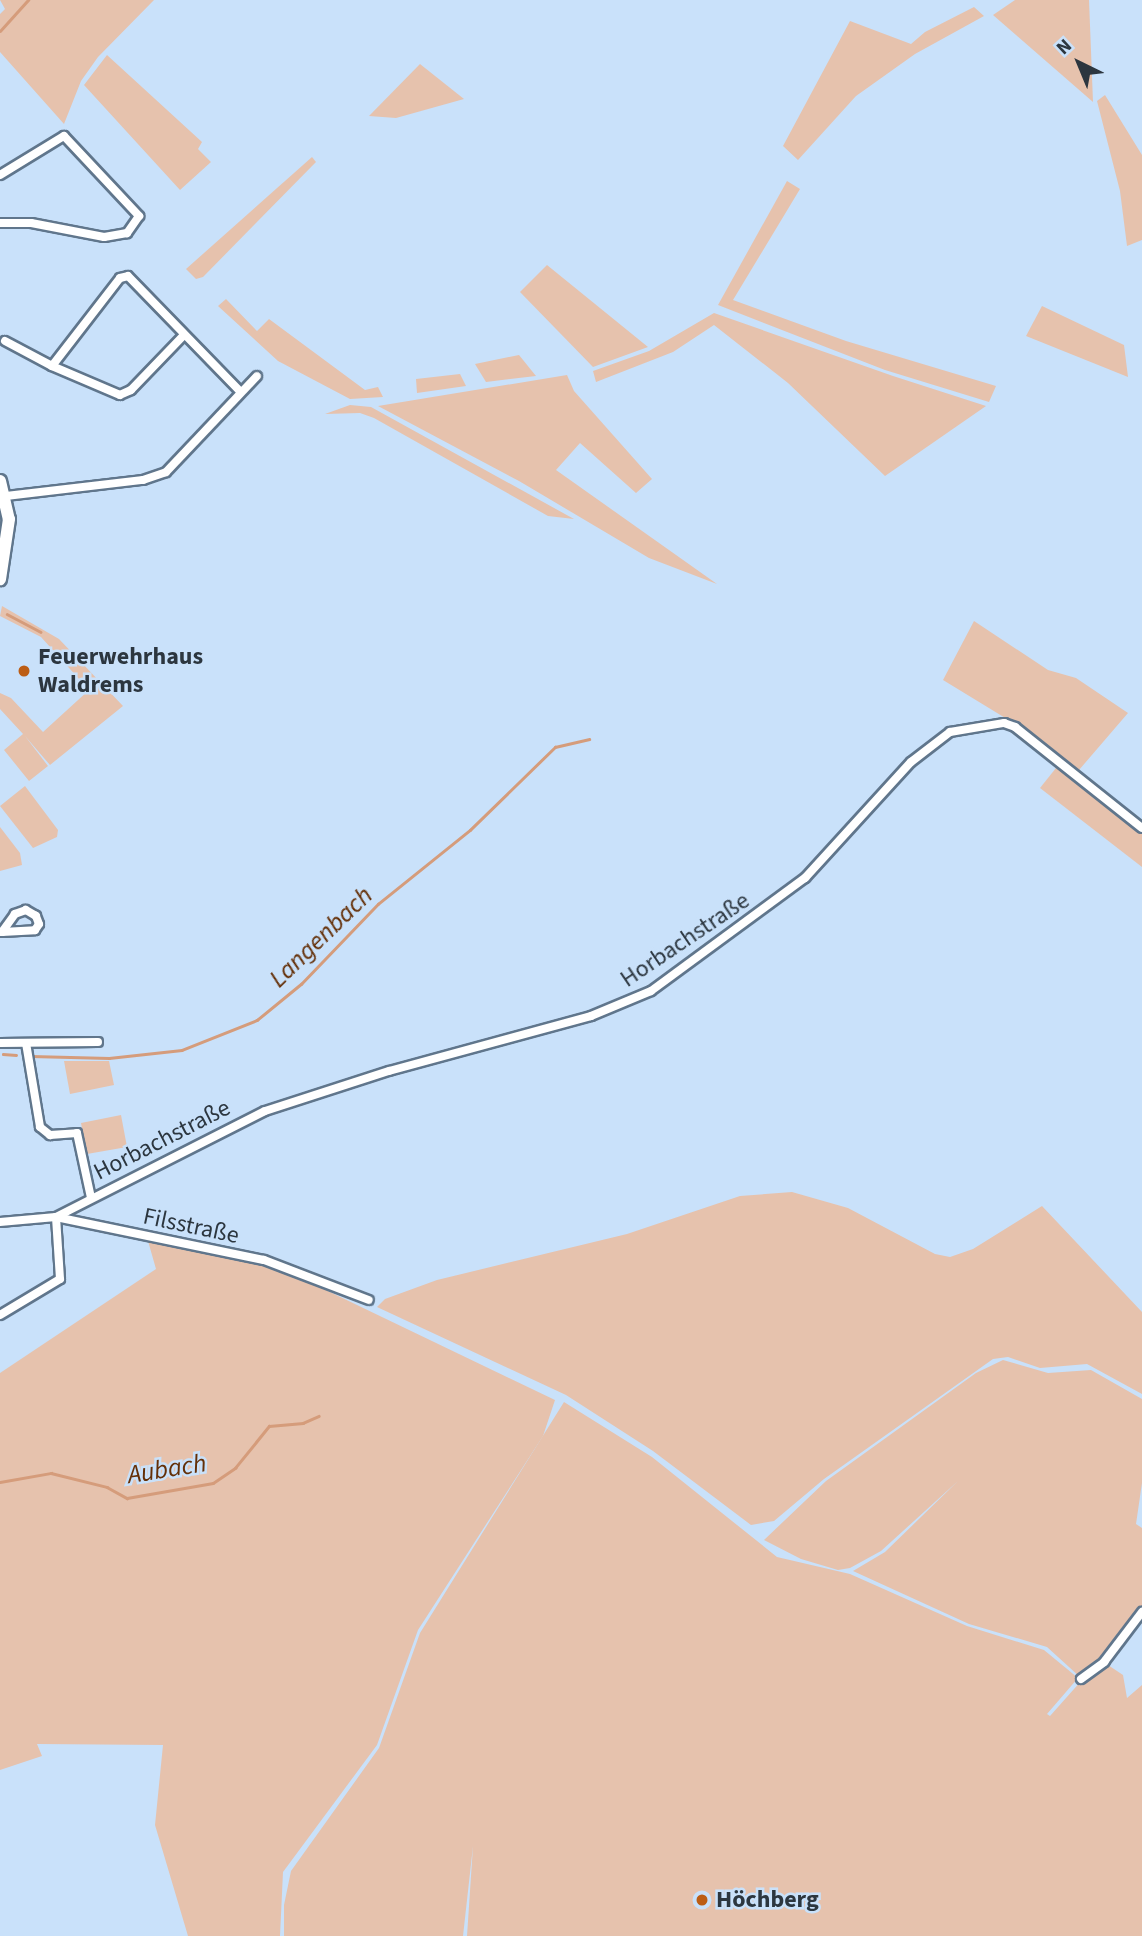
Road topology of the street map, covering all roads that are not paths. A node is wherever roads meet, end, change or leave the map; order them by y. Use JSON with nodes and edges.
{"nodes":[{"id":1,"x":0,"y":175,"type":"edge"},
{"id":2,"x":0,"y":223,"type":"edge"},
{"id":3,"x":183,"y":337,"type":"junction"},
{"id":4,"x":5,"y":341,"type":"dead end"},
{"id":5,"x":52,"y":366,"type":"junction"},
{"id":6,"x":257,"y":376,"type":"dead end"},
{"id":7,"x":240,"y":391,"type":"junction"},
{"id":8,"x":0,"y":481,"type":"edge"},
{"id":9,"x":6,"y":496,"type":"junction"},
{"id":10,"x":0,"y":579,"type":"edge"},
{"id":11,"x":1142,"y":828,"type":"edge"},
{"id":12,"x":98,"y":1042,"type":"dead end"},
{"id":13,"x":0,"y":1043,"type":"edge"},
{"id":14,"x":26,"y":1043,"type":"junction"},
{"id":15,"x":92,"y":1198,"type":"junction"},
{"id":16,"x":56,"y":1217,"type":"junction"},
{"id":17,"x":0,"y":1222,"type":"edge"},
{"id":18,"x":369,"y":1300,"type":"dead end"},
{"id":19,"x":0,"y":1315,"type":"edge"},
{"id":20,"x":1142,"y":1612,"type":"edge"},
{"id":21,"x":1081,"y":1679,"type":"dead end"}],
"edges":[{"from":1,"to":2,"type":"street"},
{"from":3,"to":5,"type":"street"},
{"from":3,"to":5,"type":"street"},
{"from":3,"to":7,"type":"street"},
{"from":4,"to":5,"type":"street"},
{"from":6,"to":7,"type":"street"},
{"from":7,"to":9,"type":"street"},
{"from":8,"to":9,"type":"street"},
{"from":9,"to":10,"type":"street"},
{"from":11,"to":15,"type":"street","name":"Horbachstraße"},
{"from":12,"to":14,"type":"street"},
{"from":13,"to":14,"type":"street"},
{"from":14,"to":15,"type":"street"},
{"from":15,"to":16,"type":"street","name":"Horbachstraße"},
{"from":16,"to":17,"type":"street","name":"Filsstraße"},
{"from":16,"to":18,"type":"street","name":"Filsstraße"},
{"from":16,"to":19,"type":"street"},
{"from":20,"to":21,"type":"street"}]}
